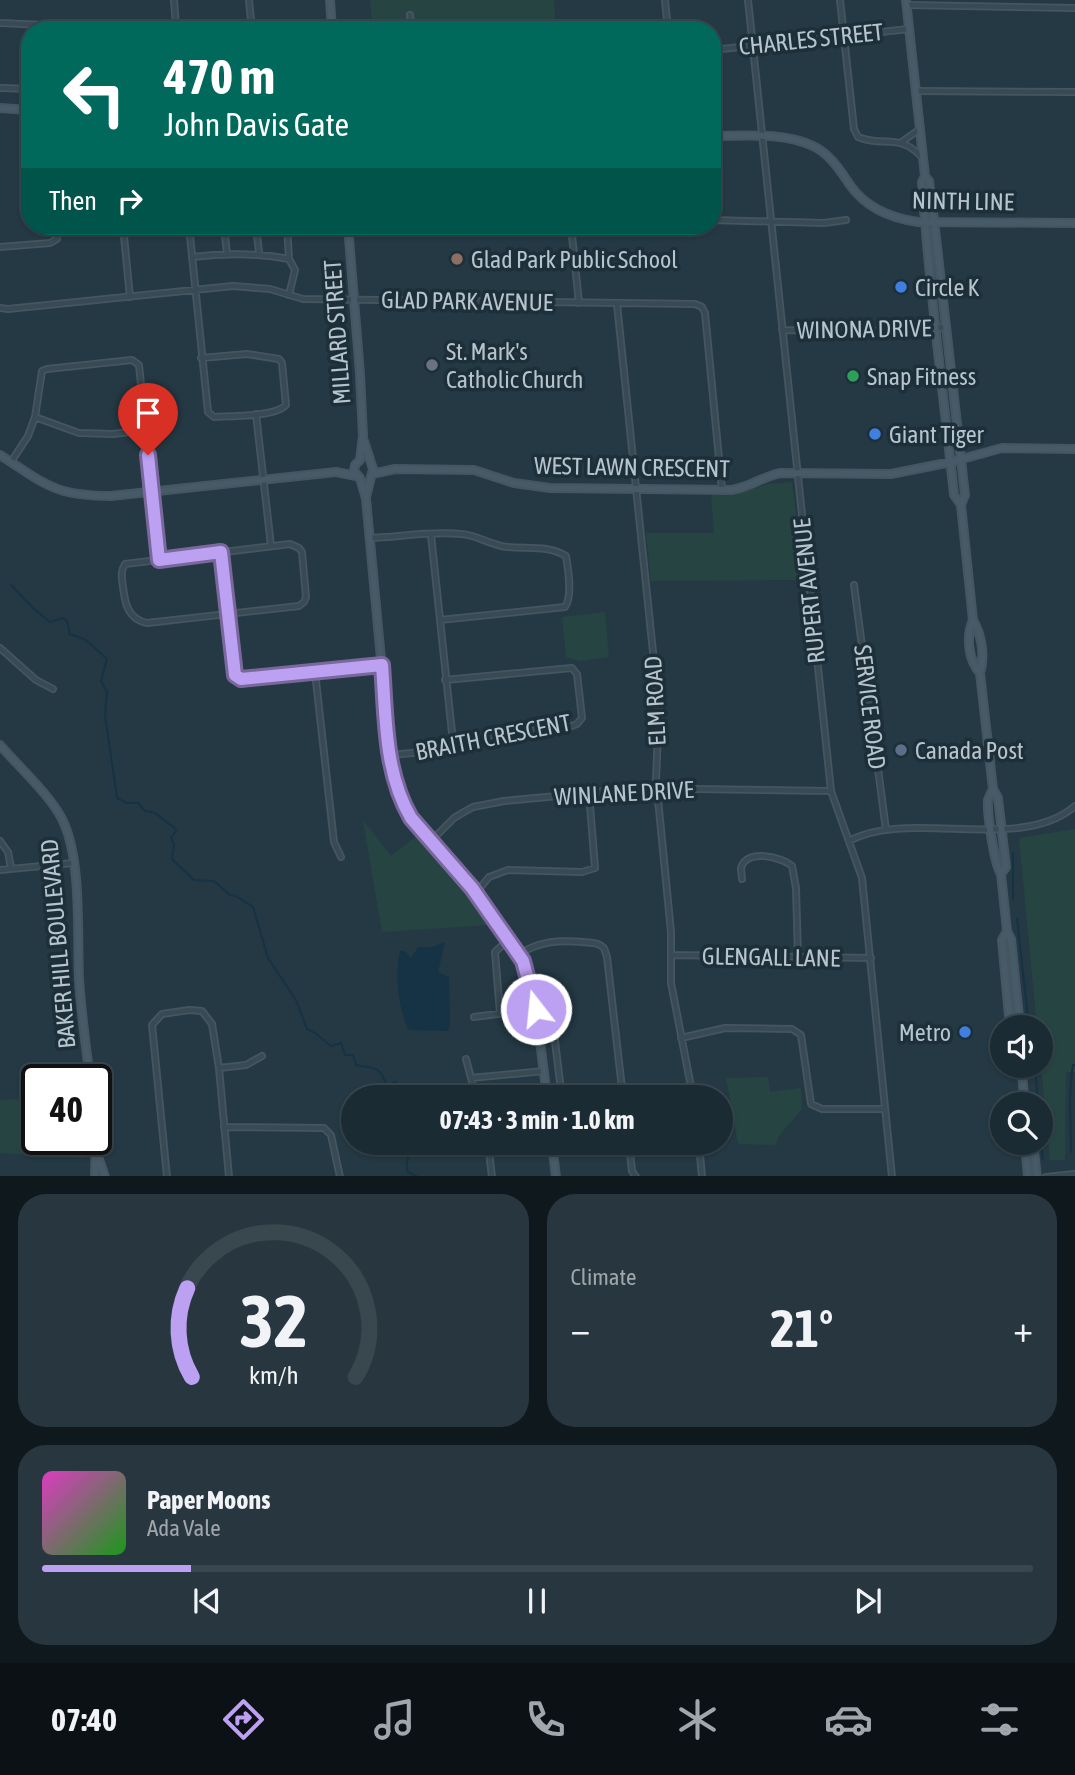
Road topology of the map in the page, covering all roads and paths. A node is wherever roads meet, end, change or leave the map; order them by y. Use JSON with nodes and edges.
{"nodes":[{"id":1,"x":174,"y":0,"type":"edge"},
{"id":2,"x":249,"y":0,"type":"edge"},
{"id":3,"x":330,"y":0,"type":"edge"},
{"id":4,"x":665,"y":0,"type":"edge"},
{"id":5,"x":748,"y":0,"type":"edge"},
{"id":6,"x":840,"y":0,"type":"edge"},
{"id":7,"x":907,"y":3,"type":"edge"},
{"id":8,"x":1075,"y":8,"type":"edge"},
{"id":9,"x":410,"y":15,"type":"dead end"},
{"id":10,"x":175,"y":21,"type":"edge"},
{"id":11,"x":251,"y":21,"type":"edge"},
{"id":12,"x":331,"y":21,"type":"edge"},
{"id":13,"x":410,"y":21,"type":"edge"},
{"id":14,"x":667,"y":21,"type":"edge"},
{"id":15,"x":0,"y":23,"type":"edge"},
{"id":16,"x":21,"y":24,"type":"edge"},
{"id":17,"x":909,"y":29,"type":"junction"},
{"id":18,"x":843,"y":36,"type":"junction"},
{"id":19,"x":753,"y":45,"type":"junction"},
{"id":20,"x":721,"y":49,"type":"edge"},
{"id":21,"x":0,"y":88,"type":"edge"},
{"id":22,"x":21,"y":89,"type":"edge"},
{"id":23,"x":917,"y":91,"type":"junction"},
{"id":24,"x":1075,"y":92,"type":"edge"},
{"id":25,"x":0,"y":108,"type":"edge"},
{"id":26,"x":21,"y":109,"type":"edge"},
{"id":27,"x":920,"y":129,"type":"junction"},
{"id":28,"x":721,"y":136,"type":"edge"},
{"id":29,"x":762,"y":136,"type":"junction"},
{"id":30,"x":902,"y":142,"type":"junction"},
{"id":31,"x":923,"y":158,"type":"junction"},
{"id":32,"x":925,"y":176,"type":"junction"},
{"id":33,"x":721,"y":220,"type":"edge"},
{"id":34,"x":846,"y":220,"type":"dead end"},
{"id":35,"x":934,"y":220,"type":"junction"},
{"id":36,"x":925,"y":221,"type":"junction"},
{"id":37,"x":771,"y":223,"type":"junction"},
{"id":38,"x":1075,"y":223,"type":"edge"},
{"id":39,"x":57,"y":235,"type":"edge"},
{"id":40,"x":124,"y":235,"type":"edge"},
{"id":41,"x":190,"y":235,"type":"edge"},
{"id":42,"x":225,"y":235,"type":"edge"},
{"id":43,"x":257,"y":235,"type":"edge"},
{"id":44,"x":288,"y":235,"type":"edge"},
{"id":45,"x":349,"y":235,"type":"edge"},
{"id":46,"x":572,"y":235,"type":"edge"},
{"id":47,"x":0,"y":247,"type":"edge"},
{"id":48,"x":259,"y":253,"type":"junction"},
{"id":49,"x":227,"y":254,"type":"junction"},
{"id":50,"x":192,"y":257,"type":"junction"},
{"id":51,"x":289,"y":259,"type":"junction"},
{"id":52,"x":195,"y":291,"type":"junction"},
{"id":53,"x":289,"y":295,"type":"junction"},
{"id":54,"x":130,"y":297,"type":"junction"},
{"id":55,"x":354,"y":300,"type":"junction"},
{"id":56,"x":579,"y":303,"type":"junction"},
{"id":57,"x":617,"y":304,"type":"junction"},
{"id":58,"x":0,"y":310,"type":"edge"},
{"id":59,"x":945,"y":327,"type":"junction"},
{"id":60,"x":936,"y":328,"type":"junction"},
{"id":61,"x":782,"y":330,"type":"junction"},
{"id":62,"x":201,"y":358,"type":"junction"},
{"id":63,"x":256,"y":414,"type":"junction"},
{"id":64,"x":35,"y":417,"type":"junction"},
{"id":65,"x":146,"y":430,"type":"junction"},
{"id":66,"x":363,"y":436,"type":"junction"},
{"id":67,"x":1075,"y":449,"type":"edge"},
{"id":68,"x":0,"y":455,"type":"edge"},
{"id":69,"x":960,"y":459,"type":"junction"},
{"id":70,"x":358,"y":461,"type":"junction"},
{"id":71,"x":11,"y":462,"type":"junction"},
{"id":72,"x":370,"y":462,"type":"junction"},
{"id":73,"x":951,"y":462,"type":"junction"},
{"id":74,"x":395,"y":469,"type":"junction"},
{"id":75,"x":336,"y":472,"type":"junction"},
{"id":76,"x":797,"y":473,"type":"junction"},
{"id":77,"x":372,"y":475,"type":"junction"},
{"id":78,"x":358,"y":477,"type":"junction"},
{"id":79,"x":263,"y":480,"type":"junction"},
{"id":80,"x":636,"y":488,"type":"junction"},
{"id":81,"x":722,"y":490,"type":"junction"},
{"id":82,"x":152,"y":492,"type":"junction"},
{"id":83,"x":366,"y":499,"type":"junction"},
{"id":84,"x":961,"y":505,"type":"junction"},
{"id":85,"x":430,"y":535,"type":"junction"},
{"id":86,"x":369,"y":538,"type":"junction"},
{"id":87,"x":271,"y":546,"type":"junction"},
{"id":88,"x":221,"y":552,"type":"junction"},
{"id":89,"x":159,"y":560,"type":"junction"},
{"id":90,"x":855,"y":585,"type":"dead end"},
{"id":91,"x":227,"y":613,"type":"junction"},
{"id":92,"x":440,"y":620,"type":"junction"},
{"id":93,"x":973,"y":620,"type":"junction"},
{"id":94,"x":0,"y":648,"type":"edge"},
{"id":95,"x":382,"y":665,"type":"junction"},
{"id":96,"x":315,"y":672,"type":"junction"},
{"id":97,"x":979,"y":673,"type":"junction"},
{"id":98,"x":445,"y":680,"type":"junction"},
{"id":99,"x":53,"y":690,"type":"dead end"},
{"id":100,"x":453,"y":742,"type":"junction"},
{"id":101,"x":0,"y":745,"type":"edge"},
{"id":102,"x":390,"y":755,"type":"junction"},
{"id":103,"x":657,"y":787,"type":"junction"},
{"id":104,"x":993,"y":789,"type":"junction"},
{"id":105,"x":831,"y":791,"type":"junction"},
{"id":106,"x":589,"y":793,"type":"junction"},
{"id":107,"x":1075,"y":806,"type":"edge"},
{"id":108,"x":1002,"y":828,"type":"junction"},
{"id":109,"x":991,"y":829,"type":"junction"},
{"id":110,"x":886,"y":830,"type":"junction"},
{"id":111,"x":0,"y":841,"type":"edge"},
{"id":112,"x":431,"y":841,"type":"junction"},
{"id":113,"x":849,"y":841,"type":"junction"},
{"id":114,"x":341,"y":857,"type":"dead end"},
{"id":115,"x":74,"y":863,"type":"junction"},
{"id":116,"x":11,"y":868,"type":"junction"},
{"id":117,"x":0,"y":870,"type":"edge"},
{"id":118,"x":1001,"y":874,"type":"junction"},
{"id":119,"x":742,"y":880,"type":"dead end"},
{"id":120,"x":476,"y":893,"type":"junction"},
{"id":121,"x":1007,"y":931,"type":"junction"},
{"id":122,"x":508,"y":940,"type":"junction"},
{"id":123,"x":518,"y":955,"type":"junction"},
{"id":124,"x":672,"y":955,"type":"junction"},
{"id":125,"x":798,"y":957,"type":"junction"},
{"id":126,"x":871,"y":958,"type":"junction"},
{"id":127,"x":530,"y":988,"type":"junction"},
{"id":128,"x":536,"y":1009,"type":"junction"},
{"id":129,"x":500,"y":1014,"type":"junction"},
{"id":130,"x":1009,"y":1015,"type":"edge"},
{"id":131,"x":1019,"y":1015,"type":"edge"},
{"id":132,"x":474,"y":1017,"type":"dead end"},
{"id":133,"x":681,"y":1038,"type":"junction"},
{"id":134,"x":262,"y":1056,"type":"dead end"},
{"id":135,"x":466,"y":1059,"type":"dead end"},
{"id":136,"x":88,"y":1064,"type":"edge"},
{"id":137,"x":219,"y":1068,"type":"junction"},
{"id":138,"x":544,"y":1071,"type":"junction"},
{"id":139,"x":471,"y":1078,"type":"junction"},
{"id":140,"x":473,"y":1085,"type":"edge"},
{"id":141,"x":546,"y":1085,"type":"edge"},
{"id":142,"x":560,"y":1085,"type":"edge"},
{"id":143,"x":622,"y":1085,"type":"edge"},
{"id":144,"x":691,"y":1085,"type":"edge"},
{"id":145,"x":885,"y":1109,"type":"junction"},
{"id":146,"x":224,"y":1127,"type":"junction"},
{"id":147,"x":97,"y":1155,"type":"edge"},
{"id":148,"x":98,"y":1155,"type":"edge"},
{"id":149,"x":489,"y":1155,"type":"edge"},
{"id":150,"x":553,"y":1155,"type":"edge"},
{"id":151,"x":630,"y":1155,"type":"edge"},
{"id":152,"x":700,"y":1155,"type":"edge"},
{"id":153,"x":1026,"y":1155,"type":"edge"},
{"id":154,"x":1034,"y":1155,"type":"edge"},
{"id":155,"x":1075,"y":1174,"type":"edge"},
{"id":156,"x":95,"y":1176,"type":"edge"},
{"id":157,"x":104,"y":1176,"type":"edge"},
{"id":158,"x":167,"y":1176,"type":"edge"},
{"id":159,"x":229,"y":1176,"type":"edge"},
{"id":160,"x":340,"y":1176,"type":"edge"},
{"id":161,"x":492,"y":1176,"type":"edge"},
{"id":162,"x":555,"y":1176,"type":"edge"},
{"id":163,"x":636,"y":1176,"type":"edge"},
{"id":164,"x":702,"y":1176,"type":"edge"},
{"id":165,"x":892,"y":1176,"type":"edge"},
{"id":166,"x":1028,"y":1176,"type":"edge"},
{"id":167,"x":1037,"y":1176,"type":"edge"},
{"id":168,"x":1056,"y":1176,"type":"edge"}],
"edges":[{"from":1,"to":10,"type":"street"},
{"from":2,"to":11,"type":"street"},
{"from":3,"to":12,"type":"street"},
{"from":4,"to":14,"type":"street"},
{"from":5,"to":19,"type":"street","name":"RUPERT AVENUE"},
{"from":6,"to":18,"type":"street"},
{"from":7,"to":8,"type":"street"},
{"from":7,"to":17,"type":"street"},
{"from":9,"to":13,"type":"street"},
{"from":15,"to":16,"type":"street"},
{"from":17,"to":18,"type":"street","name":"CHARLES STREET"},
{"from":17,"to":23,"type":"street"},
{"from":18,"to":19,"type":"street","name":"CHARLES STREET"},
{"from":18,"to":30,"type":"street"},
{"from":19,"to":20,"type":"street","name":"CHARLES STREET"},
{"from":19,"to":29,"type":"street","name":"RUPERT AVENUE"},
{"from":21,"to":22,"type":"street"},
{"from":23,"to":24,"type":"street"},
{"from":23,"to":27,"type":"street"},
{"from":25,"to":26,"type":"street"},
{"from":27,"to":30,"type":"street"},
{"from":27,"to":31,"type":"street"},
{"from":28,"to":29,"type":"street","name":"NINTH LINE"},
{"from":29,"to":36,"type":"street","name":"NINTH LINE"},
{"from":29,"to":37,"type":"street","name":"RUPERT AVENUE"},
{"from":30,"to":31,"type":"street"},
{"from":31,"to":32,"type":"street"},
{"from":32,"to":35,"type":"street"},
{"from":32,"to":36,"type":"street"},
{"from":33,"to":37,"type":"street"},
{"from":34,"to":37,"type":"street"},
{"from":35,"to":36,"type":"street","name":"NINTH LINE"},
{"from":35,"to":38,"type":"street","name":"NINTH LINE"},
{"from":35,"to":59,"type":"street"},
{"from":36,"to":60,"type":"street"},
{"from":37,"to":61,"type":"street","name":"RUPERT AVENUE"},
{"from":39,"to":47,"type":"street"},
{"from":40,"to":54,"type":"street"},
{"from":41,"to":50,"type":"street"},
{"from":42,"to":49,"type":"street"},
{"from":43,"to":48,"type":"street"},
{"from":44,"to":51,"type":"street"},
{"from":45,"to":55,"type":"street","name":"MILLARD STREET"},
{"from":46,"to":56,"type":"street"},
{"from":48,"to":49,"type":"street"},
{"from":48,"to":51,"type":"street"},
{"from":49,"to":50,"type":"street"},
{"from":50,"to":52,"type":"street"},
{"from":51,"to":53,"type":"street"},
{"from":52,"to":53,"type":"street","name":"GLAD PARK AVENUE"},
{"from":52,"to":54,"type":"street","name":"GLAD PARK AVENUE"},
{"from":52,"to":62,"type":"street"},
{"from":53,"to":55,"type":"street","name":"GLAD PARK AVENUE"},
{"from":54,"to":58,"type":"street","name":"GLAD PARK AVENUE"},
{"from":55,"to":56,"type":"street","name":"GLAD PARK AVENUE"},
{"from":55,"to":66,"type":"street","name":"MILLARD STREET"},
{"from":56,"to":57,"type":"street","name":"GLAD PARK AVENUE"},
{"from":57,"to":80,"type":"street","name":"ELM ROAD"},
{"from":57,"to":81,"type":"street","name":"GLAD PARK AVENUE"},
{"from":59,"to":60,"type":"street","name":"WINONA DRIVE"},
{"from":59,"to":69,"type":"street"},
{"from":60,"to":61,"type":"street","name":"WINONA DRIVE"},
{"from":60,"to":73,"type":"street"},
{"from":61,"to":76,"type":"street","name":"RUPERT AVENUE"},
{"from":62,"to":63,"type":"street"},
{"from":62,"to":63,"type":"street"},
{"from":63,"to":79,"type":"street"},
{"from":64,"to":65,"type":"street"},
{"from":64,"to":65,"type":"street"},
{"from":64,"to":71,"type":"street"},
{"from":65,"to":82,"type":"street"},
{"from":66,"to":70,"type":"street","name":"MILLARD STREET"},
{"from":66,"to":72,"type":"street","name":"MILLARD STREET"},
{"from":67,"to":69,"type":"street","name":"WEST LAWN CRESCENT"},
{"from":68,"to":71,"type":"street"},
{"from":69,"to":73,"type":"street","name":"WEST LAWN CRESCENT"},
{"from":69,"to":84,"type":"street"},
{"from":70,"to":72,"type":"street","name":"WEST LAWN CRESCENT"},
{"from":70,"to":75,"type":"street"},
{"from":70,"to":78,"type":"street","name":"MILLARD STREET"},
{"from":71,"to":82,"type":"street"},
{"from":72,"to":74,"type":"street","name":"WEST LAWN CRESCENT"},
{"from":72,"to":77,"type":"street","name":"MILLARD STREET"},
{"from":73,"to":76,"type":"street","name":"WEST LAWN CRESCENT"},
{"from":73,"to":84,"type":"street"},
{"from":74,"to":77,"type":"street","name":"WEST LAWN CRESCENT"},
{"from":74,"to":80,"type":"street","name":"WEST LAWN CRESCENT"},
{"from":75,"to":78,"type":"street"},
{"from":75,"to":79,"type":"street"},
{"from":76,"to":81,"type":"street","name":"WEST LAWN CRESCENT"},
{"from":76,"to":105,"type":"street","name":"RUPERT AVENUE"},
{"from":77,"to":78,"type":"street","name":"WEST LAWN CRESCENT"},
{"from":77,"to":83,"type":"street"},
{"from":78,"to":83,"type":"street"},
{"from":79,"to":82,"type":"street"},
{"from":79,"to":87,"type":"street"},
{"from":80,"to":81,"type":"street","name":"WEST LAWN CRESCENT"},
{"from":80,"to":103,"type":"street","name":"ELM ROAD"},
{"from":82,"to":89,"type":"street"},
{"from":83,"to":86,"type":"street"},
{"from":84,"to":93,"type":"street"},
{"from":85,"to":86,"type":"street"},
{"from":85,"to":92,"type":"street"},
{"from":85,"to":92,"type":"street"},
{"from":86,"to":95,"type":"street"},
{"from":87,"to":88,"type":"street"},
{"from":87,"to":91,"type":"street"},
{"from":88,"to":89,"type":"street"},
{"from":88,"to":91,"type":"street"},
{"from":89,"to":91,"type":"street"},
{"from":90,"to":110,"type":"street","name":"SERVICE ROAD"},
{"from":91,"to":96,"type":"street"},
{"from":92,"to":98,"type":"street"},
{"from":93,"to":97,"type":"street"},
{"from":93,"to":97,"type":"street"},
{"from":94,"to":99,"type":"street"},
{"from":95,"to":96,"type":"street"},
{"from":95,"to":102,"type":"street"},
{"from":96,"to":114,"type":"street"},
{"from":97,"to":104,"type":"street"},
{"from":98,"to":100,"type":"street"},
{"from":98,"to":100,"type":"street","name":"BRAITH CRESCENT"},
{"from":100,"to":102,"type":"street","name":"BRAITH CRESCENT"},
{"from":101,"to":115,"type":"street","name":"BAKER HILL BOULEVARD"},
{"from":102,"to":112,"type":"street"},
{"from":103,"to":105,"type":"street","name":"WINLANE DRIVE"},
{"from":103,"to":106,"type":"street","name":"WINLANE DRIVE"},
{"from":103,"to":124,"type":"street","name":"ELM ROAD"},
{"from":104,"to":108,"type":"street"},
{"from":104,"to":109,"type":"street"},
{"from":105,"to":113,"type":"street","name":"RUPERT AVENUE"},
{"from":106,"to":112,"type":"street","name":"WINLANE DRIVE"},
{"from":106,"to":120,"type":"street"},
{"from":107,"to":108,"type":"street"},
{"from":108,"to":109,"type":"street"},
{"from":108,"to":118,"type":"street"},
{"from":109,"to":110,"type":"street"},
{"from":109,"to":118,"type":"street"},
{"from":110,"to":113,"type":"street"},
{"from":111,"to":116,"type":"street"},
{"from":112,"to":120,"type":"street"},
{"from":113,"to":126,"type":"street","name":"RUPERT AVENUE"},
{"from":115,"to":116,"type":"street"},
{"from":115,"to":136,"type":"street","name":"BAKER HILL BOULEVARD"},
{"from":116,"to":117,"type":"street"},
{"from":118,"to":121,"type":"street"},
{"from":119,"to":125,"type":"street"},
{"from":120,"to":122,"type":"street"},
{"from":121,"to":130,"type":"street"},
{"from":121,"to":131,"type":"street"},
{"from":122,"to":123,"type":"street"},
{"from":122,"to":129,"type":"street"},
{"from":123,"to":127,"type":"street"},
{"from":123,"to":143,"type":"street"},
{"from":124,"to":125,"type":"street","name":"GLENGALL LANE"},
{"from":124,"to":133,"type":"street","name":"ELM ROAD"},
{"from":125,"to":126,"type":"street","name":"GLENGALL LANE"},
{"from":126,"to":145,"type":"street","name":"RUPERT AVENUE"},
{"from":127,"to":128,"type":"street"},
{"from":127,"to":142,"type":"street"},
{"from":128,"to":129,"type":"street"},
{"from":128,"to":138,"type":"street"},
{"from":129,"to":132,"type":"street"},
{"from":133,"to":144,"type":"street","name":"ELM ROAD"},
{"from":133,"to":145,"type":"street"},
{"from":134,"to":137,"type":"street"},
{"from":135,"to":139,"type":"street"},
{"from":137,"to":146,"type":"street"},
{"from":137,"to":158,"type":"street"},
{"from":138,"to":139,"type":"street"},
{"from":138,"to":141,"type":"street"},
{"from":139,"to":140,"type":"street"},
{"from":145,"to":165,"type":"street","name":"RUPERT AVENUE"},
{"from":146,"to":159,"type":"street"},
{"from":146,"to":160,"type":"street"},
{"from":147,"to":156,"type":"street"},
{"from":148,"to":157,"type":"street"},
{"from":149,"to":161,"type":"street"},
{"from":150,"to":162,"type":"street"},
{"from":151,"to":163,"type":"street"},
{"from":152,"to":164,"type":"street"},
{"from":153,"to":166,"type":"street"},
{"from":154,"to":167,"type":"street"},
{"from":155,"to":168,"type":"street"}]}
